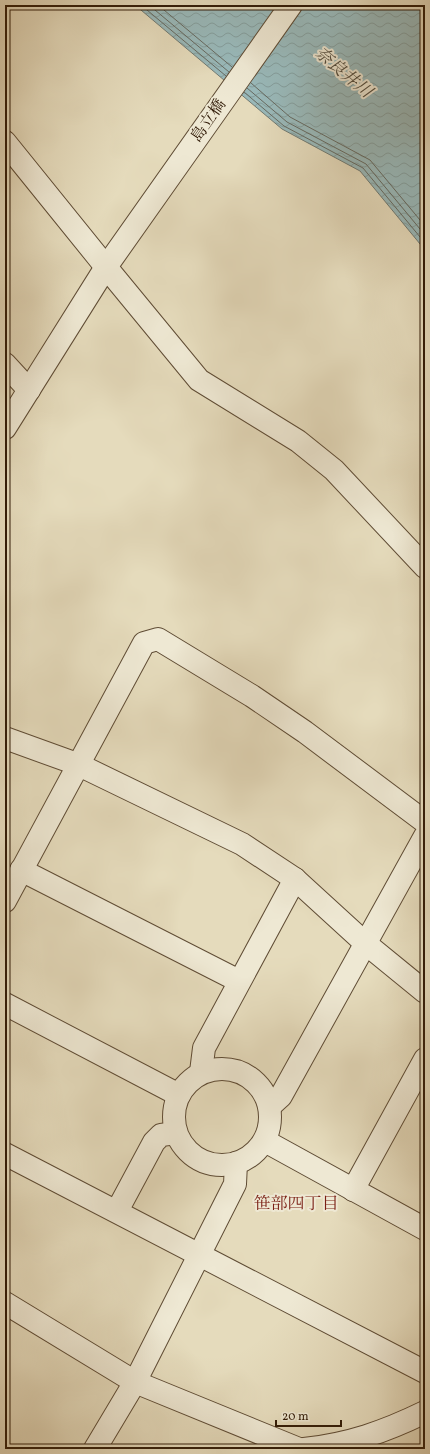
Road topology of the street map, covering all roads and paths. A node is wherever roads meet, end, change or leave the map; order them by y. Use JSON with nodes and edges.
{"nodes":[{"id":1,"x":291,"y":5,"type":"edge"},
{"id":2,"x":5,"y":142,"type":"edge"},
{"id":3,"x":106,"y":267,"type":"junction"},
{"id":4,"x":5,"y":364,"type":"edge"},
{"id":5,"x":29,"y":390,"type":"junction"},
{"id":6,"x":5,"y":428,"type":"edge"},
{"id":7,"x":425,"y":567,"type":"edge"},
{"id":8,"x":5,"y":738,"type":"edge"},
{"id":9,"x":77,"y":764,"type":"junction"},
{"id":10,"x":425,"y":822,"type":"edge"},
{"id":11,"x":425,"y":836,"type":"edge"},
{"id":12,"x":22,"y":870,"type":"junction"},
{"id":13,"x":295,"y":879,"type":"junction"},
{"id":14,"x":5,"y":901,"type":"edge"},
{"id":15,"x":366,"y":943,"type":"junction"},
{"id":16,"x":239,"y":981,"type":"junction"},
{"id":17,"x":425,"y":992,"type":"edge"},
{"id":18,"x":5,"y":1004,"type":"edge"},
{"id":19,"x":425,"y":1059,"type":"edge"},
{"id":20,"x":201,"y":1072,"type":"junction"},
{"id":21,"x":178,"y":1094,"type":"junction"},
{"id":22,"x":270,"y":1106,"type":"junction"},
{"id":23,"x":176,"y":1133,"type":"junction"},
{"id":24,"x":265,"y":1140,"type":"junction"},
{"id":25,"x":5,"y":1154,"type":"edge"},
{"id":26,"x":236,"y":1163,"type":"junction"},
{"id":27,"x":353,"y":1190,"type":"junction"},
{"id":28,"x":117,"y":1211,"type":"junction"},
{"id":29,"x":425,"y":1229,"type":"edge"},
{"id":30,"x":198,"y":1254,"type":"junction"},
{"id":31,"x":5,"y":1303,"type":"edge"},
{"id":32,"x":425,"y":1372,"type":"edge"},
{"id":33,"x":134,"y":1382,"type":"junction"},
{"id":34,"x":425,"y":1412,"type":"edge"},
{"id":35,"x":95,"y":1449,"type":"edge"},
{"id":36,"x":299,"y":1449,"type":"edge"},
{"id":37,"x":304,"y":1449,"type":"edge"}],
"edges":[{"from":1,"to":3,"type":"street","name":"島立橋"},
{"from":2,"to":3,"type":"street"},
{"from":3,"to":5,"type":"street","name":"島立橋"},
{"from":3,"to":7,"type":"street"},
{"from":4,"to":5,"type":"street"},
{"from":5,"to":6,"type":"street","name":"島立橋"},
{"from":8,"to":9,"type":"street"},
{"from":9,"to":10,"type":"street"},
{"from":9,"to":12,"type":"street"},
{"from":9,"to":13,"type":"street"},
{"from":11,"to":15,"type":"street"},
{"from":12,"to":14,"type":"street"},
{"from":12,"to":16,"type":"street"},
{"from":13,"to":15,"type":"street"},
{"from":13,"to":16,"type":"street"},
{"from":15,"to":17,"type":"street"},
{"from":15,"to":22,"type":"street"},
{"from":16,"to":20,"type":"street"},
{"from":18,"to":21,"type":"street"},
{"from":19,"to":27,"type":"street"},
{"from":20,"to":21,"type":"street"},
{"from":20,"to":22,"type":"street"},
{"from":21,"to":23,"type":"street"},
{"from":22,"to":24,"type":"street"},
{"from":23,"to":26,"type":"street"},
{"from":23,"to":28,"type":"street"},
{"from":24,"to":26,"type":"street"},
{"from":24,"to":27,"type":"street"},
{"from":25,"to":28,"type":"street"},
{"from":26,"to":30,"type":"street"},
{"from":27,"to":29,"type":"street"},
{"from":28,"to":30,"type":"street"},
{"from":30,"to":32,"type":"street"},
{"from":30,"to":33,"type":"street"},
{"from":31,"to":33,"type":"street"},
{"from":33,"to":35,"type":"street"},
{"from":33,"to":36,"type":"street"},
{"from":34,"to":37,"type":"street"}]}
